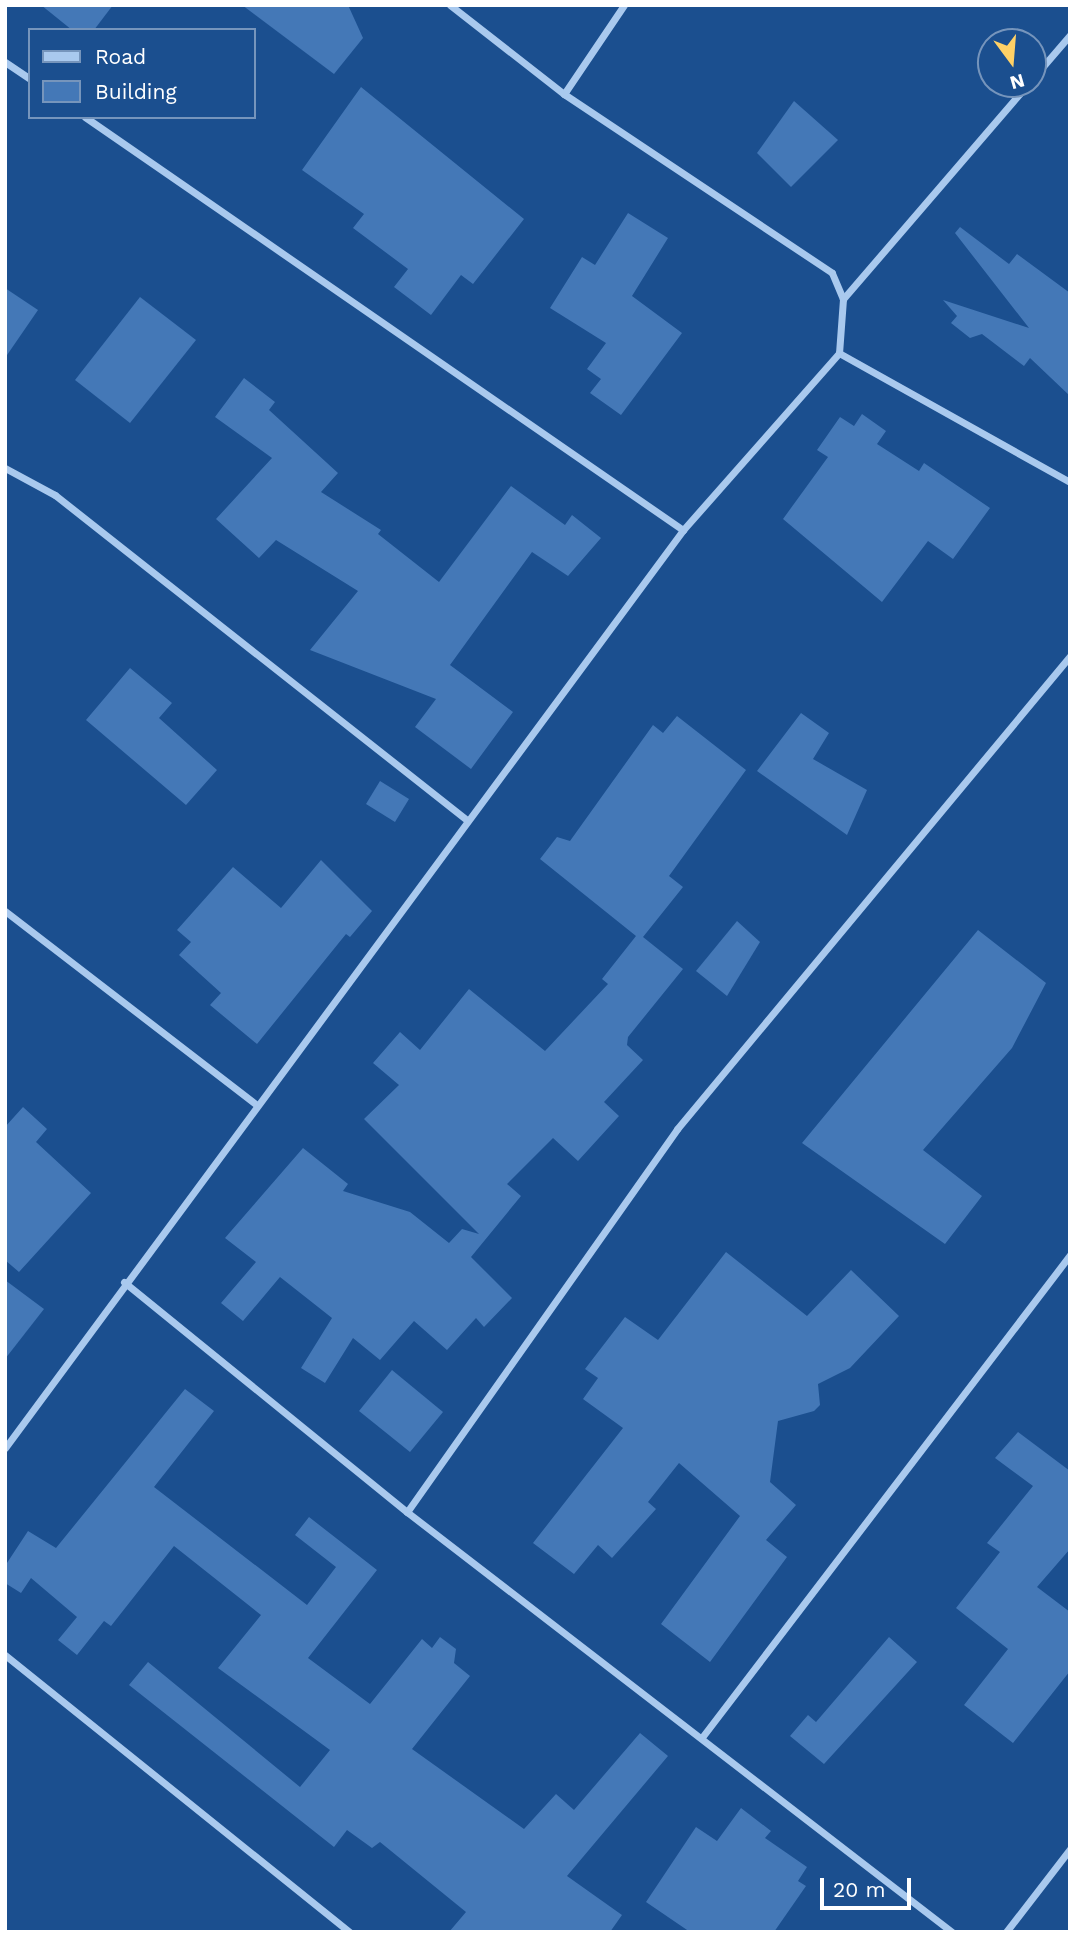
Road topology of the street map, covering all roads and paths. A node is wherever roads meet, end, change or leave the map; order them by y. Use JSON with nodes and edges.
{"nodes":[{"id":1,"x":450,"y":5,"type":"edge"},
{"id":2,"x":624,"y":5,"type":"edge"},
{"id":3,"x":1070,"y":35,"type":"edge"},
{"id":4,"x":5,"y":62,"type":"edge"},
{"id":5,"x":1047,"y":62,"type":"edge"},
{"id":6,"x":28,"y":78,"type":"edge"},
{"id":7,"x":565,"y":94,"type":"junction"},
{"id":8,"x":1016,"y":98,"type":"edge"},
{"id":9,"x":88,"y":119,"type":"edge"},
{"id":10,"x":843,"y":299,"type":"junction"},
{"id":11,"x":839,"y":353,"type":"junction"},
{"id":12,"x":5,"y":468,"type":"edge"},
{"id":13,"x":1070,"y":482,"type":"edge"},
{"id":14,"x":683,"y":530,"type":"junction"},
{"id":15,"x":1070,"y":656,"type":"edge"},
{"id":16,"x":467,"y":820,"type":"junction"},
{"id":17,"x":5,"y":911,"type":"edge"},
{"id":18,"x":256,"y":1104,"type":"junction"},
{"id":19,"x":1070,"y":1255,"type":"edge"},
{"id":20,"x":124,"y":1282,"type":"junction"},
{"id":21,"x":5,"y":1448,"type":"edge"},
{"id":22,"x":407,"y":1512,"type":"junction"},
{"id":23,"x":5,"y":1655,"type":"edge"},
{"id":24,"x":703,"y":1736,"type":"junction"},
{"id":25,"x":1070,"y":1849,"type":"edge"},
{"id":26,"x":350,"y":1932,"type":"edge"},
{"id":27,"x":952,"y":1932,"type":"edge"},
{"id":28,"x":1006,"y":1932,"type":"edge"}],
"edges":[{"from":1,"to":7,"type":"street"},
{"from":2,"to":7,"type":"street"},
{"from":3,"to":5,"type":"street"},
{"from":4,"to":6,"type":"street"},
{"from":7,"to":10,"type":"street"},
{"from":8,"to":10,"type":"street"},
{"from":9,"to":14,"type":"street"},
{"from":10,"to":11,"type":"street"},
{"from":11,"to":13,"type":"street"},
{"from":11,"to":14,"type":"street"},
{"from":12,"to":16,"type":"street"},
{"from":14,"to":16,"type":"street"},
{"from":15,"to":22,"type":"street"},
{"from":16,"to":18,"type":"street"},
{"from":17,"to":18,"type":"street"},
{"from":18,"to":20,"type":"street"},
{"from":19,"to":24,"type":"street"},
{"from":20,"to":21,"type":"street"},
{"from":20,"to":22,"type":"street"},
{"from":22,"to":24,"type":"street"},
{"from":23,"to":26,"type":"street"},
{"from":24,"to":27,"type":"street"},
{"from":25,"to":28,"type":"street"}]}
